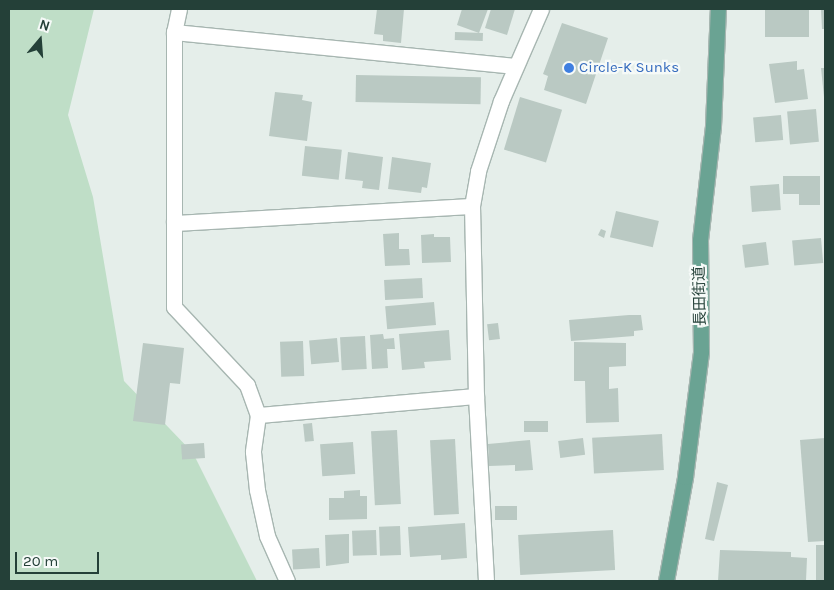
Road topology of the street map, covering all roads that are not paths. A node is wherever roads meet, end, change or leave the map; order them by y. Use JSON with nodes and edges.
{"nodes":[{"id":1,"x":179,"y":9,"type":"edge"},
{"id":2,"x":541,"y":9,"type":"edge"},
{"id":3,"x":718,"y":9,"type":"edge"},
{"id":4,"x":174,"y":32,"type":"junction"},
{"id":5,"x":515,"y":66,"type":"junction"},
{"id":6,"x":472,"y":206,"type":"junction"},
{"id":7,"x":174,"y":224,"type":"junction"},
{"id":8,"x":476,"y":396,"type":"junction"},
{"id":9,"x":258,"y":415,"type":"junction"},
{"id":10,"x":287,"y":581,"type":"edge"},
{"id":11,"x":486,"y":581,"type":"edge"},
{"id":12,"x":657,"y":581,"type":"edge"},
{"id":13,"x":666,"y":581,"type":"edge"}],
"edges":[{"from":1,"to":4,"type":"street"},
{"from":2,"to":5,"type":"street"},
{"from":3,"to":13,"type":"main road","name":"長田街道"},
{"from":4,"to":5,"type":"street"},
{"from":4,"to":7,"type":"street"},
{"from":5,"to":6,"type":"street"},
{"from":6,"to":7,"type":"street"},
{"from":6,"to":8,"type":"street"},
{"from":7,"to":9,"type":"street"},
{"from":8,"to":9,"type":"street"},
{"from":8,"to":11,"type":"street"},
{"from":9,"to":10,"type":"street"},
{"from":12,"to":13,"type":"street"}]}
